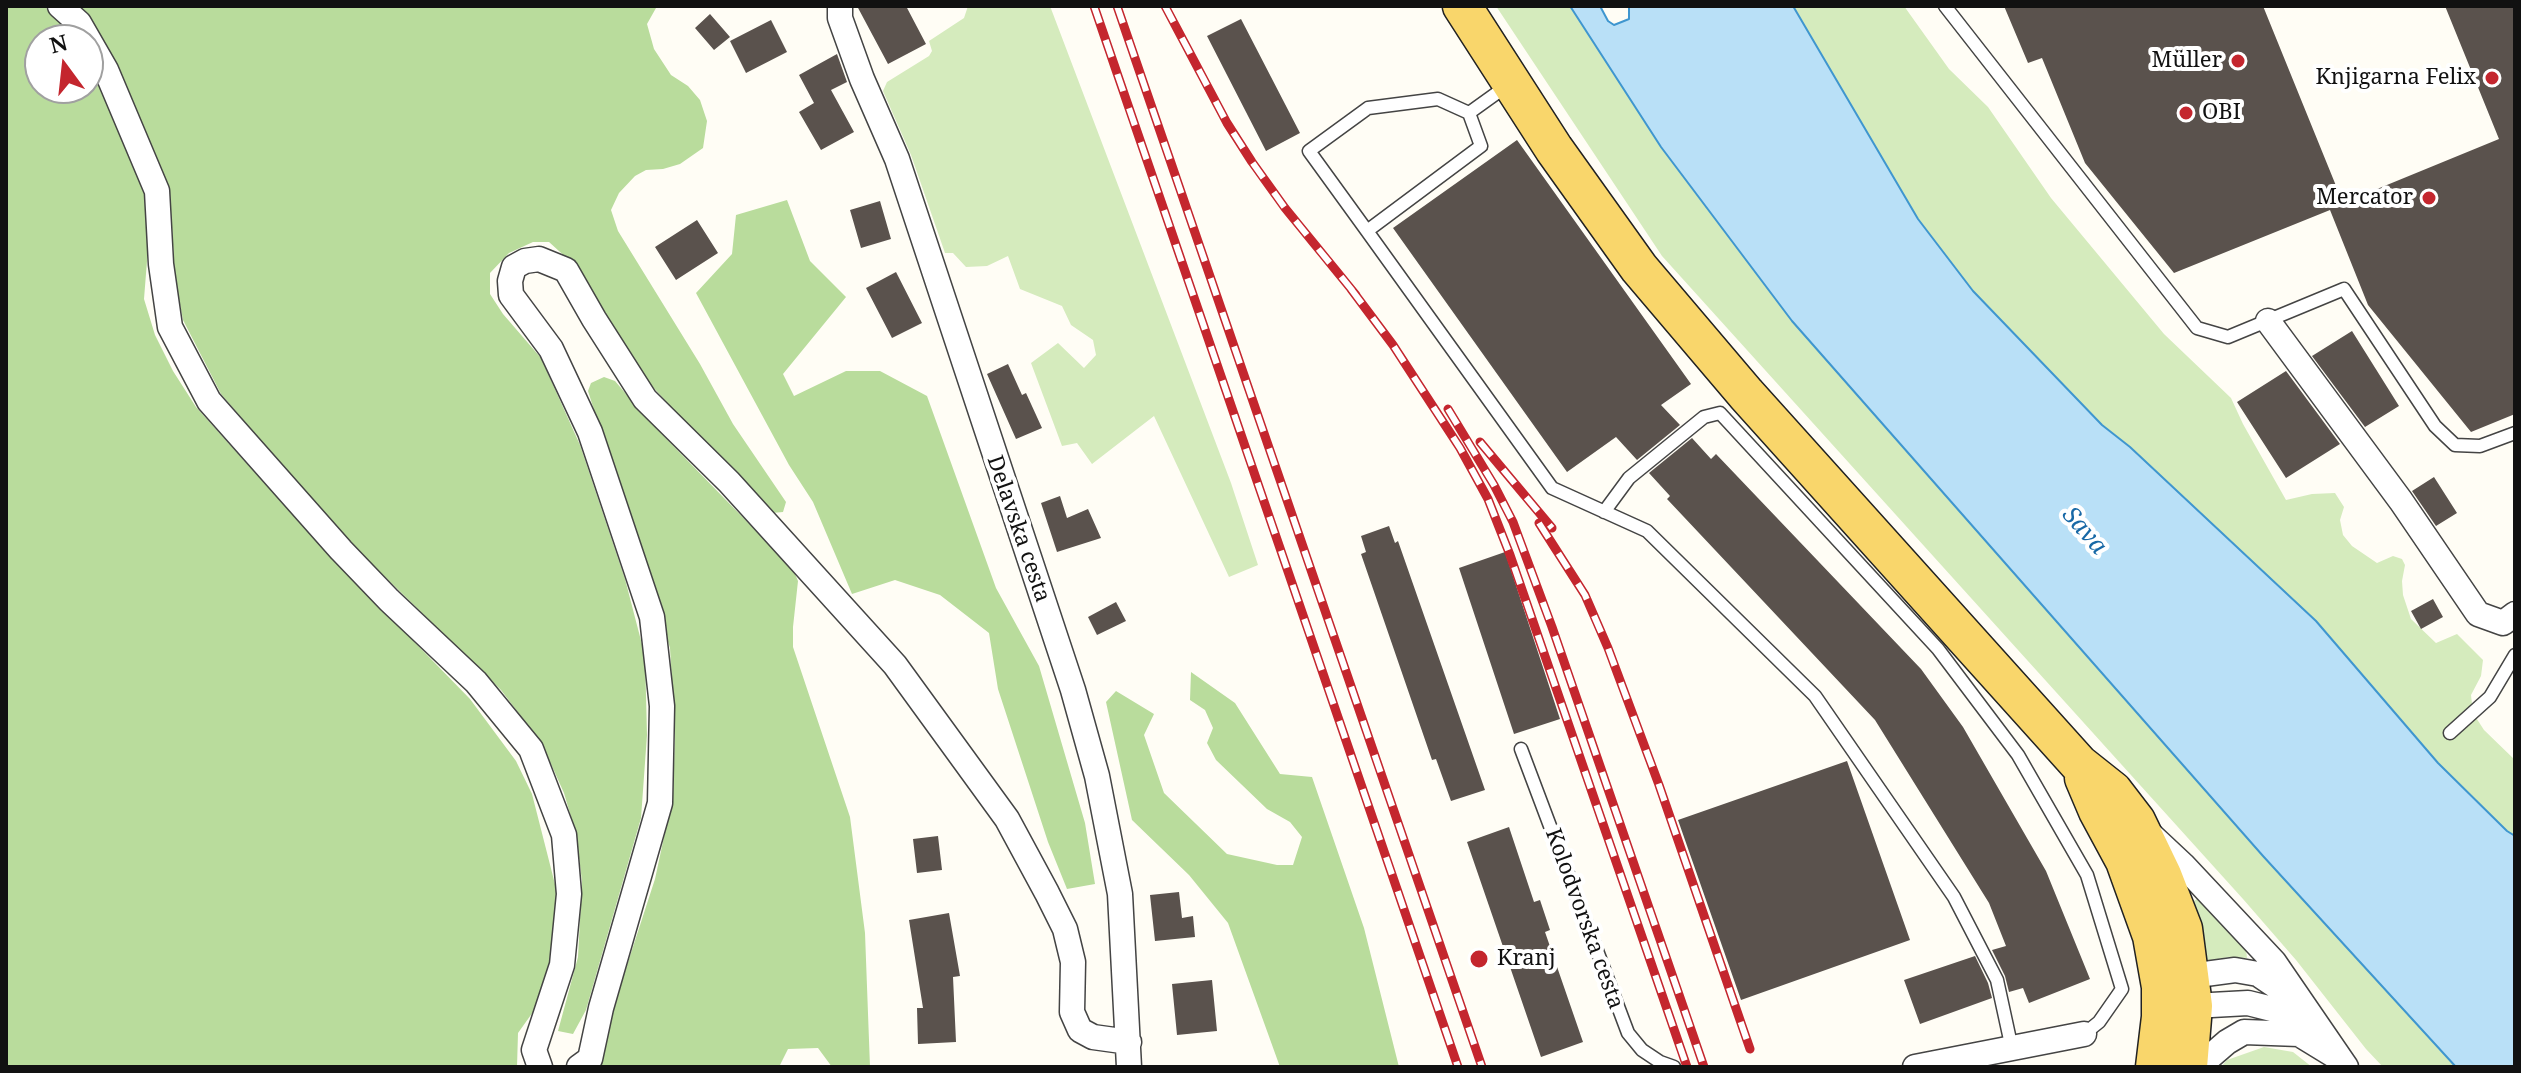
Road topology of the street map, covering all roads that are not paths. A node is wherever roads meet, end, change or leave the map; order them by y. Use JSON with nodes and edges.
{"nodes":[{"id":1,"x":60,"y":6,"type":"edge"},
{"id":2,"x":840,"y":6,"type":"edge"},
{"id":3,"x":1945,"y":6,"type":"edge"},
{"id":4,"x":1471,"y":14,"type":"edge"},
{"id":5,"x":1510,"y":83,"type":"junction"},
{"id":6,"x":1469,"y":113,"type":"junction"},
{"id":7,"x":1367,"y":231,"type":"junction"},
{"id":8,"x":2268,"y":321,"type":"junction"},
{"id":9,"x":2515,"y":433,"type":"edge"},
{"id":10,"x":1604,"y":512,"type":"junction"},
{"id":11,"x":2515,"y":614,"type":"edge"},
{"id":12,"x":2515,"y":655,"type":"edge"},
{"id":13,"x":2450,"y":733,"type":"dead end"},
{"id":14,"x":1521,"y":749,"type":"dead end"},
{"id":15,"x":2079,"y":764,"type":"junction"},
{"id":16,"x":2136,"y":821,"type":"junction"},
{"id":17,"x":2176,"y":997,"type":"junction"},
{"id":18,"x":2301,"y":1003,"type":"junction"},
{"id":19,"x":2084,"y":1034,"type":"joint"},
{"id":20,"x":2299,"y":1034,"type":"junction"},
{"id":21,"x":1129,"y":1042,"type":"junction"},
{"id":22,"x":2012,"y":1049,"type":"junction"},
{"id":23,"x":2343,"y":1063,"type":"edge"},
{"id":24,"x":540,"y":1067,"type":"edge"},
{"id":25,"x":579,"y":1067,"type":"edge"},
{"id":26,"x":1129,"y":1067,"type":"edge"},
{"id":27,"x":1674,"y":1067,"type":"edge"},
{"id":28,"x":1915,"y":1067,"type":"edge"},
{"id":29,"x":2155,"y":1067,"type":"edge"},
{"id":30,"x":2188,"y":1067,"type":"edge"},
{"id":31,"x":2201,"y":1067,"type":"edge"}],
"edges":[{"from":1,"to":24,"type":"street"},
{"from":2,"to":21,"type":"street","name":"Delavska cesta"},
{"from":3,"to":8,"type":"lane"},
{"from":4,"to":5,"type":"main road"},
{"from":5,"to":6,"type":"lane"},
{"from":5,"to":15,"type":"main road"},
{"from":6,"to":7,"type":"lane"},
{"from":6,"to":7,"type":"lane"},
{"from":7,"to":10,"type":"lane"},
{"from":8,"to":9,"type":"lane"},
{"from":8,"to":11,"type":"street"},
{"from":10,"to":19,"type":"lane"},
{"from":10,"to":22,"type":"lane"},
{"from":12,"to":13,"type":"lane"},
{"from":14,"to":27,"type":"lane","name":"Kolodvorska cesta"},
{"from":15,"to":16,"type":"main road"},
{"from":15,"to":17,"type":"main road"},
{"from":16,"to":17,"type":"main road"},
{"from":16,"to":18,"type":"street"},
{"from":17,"to":18,"type":"street"},
{"from":17,"to":20,"type":"street"},
{"from":17,"to":29,"type":"main road"},
{"from":17,"to":30,"type":"main road"},
{"from":18,"to":23,"type":"street"},
{"from":19,"to":22,"type":"street"},
{"from":20,"to":23,"type":"street"},
{"from":20,"to":31,"type":"street"},
{"from":21,"to":25,"type":"street"},
{"from":21,"to":26,"type":"street","name":"Delavska cesta"},
{"from":22,"to":28,"type":"street"}]}
